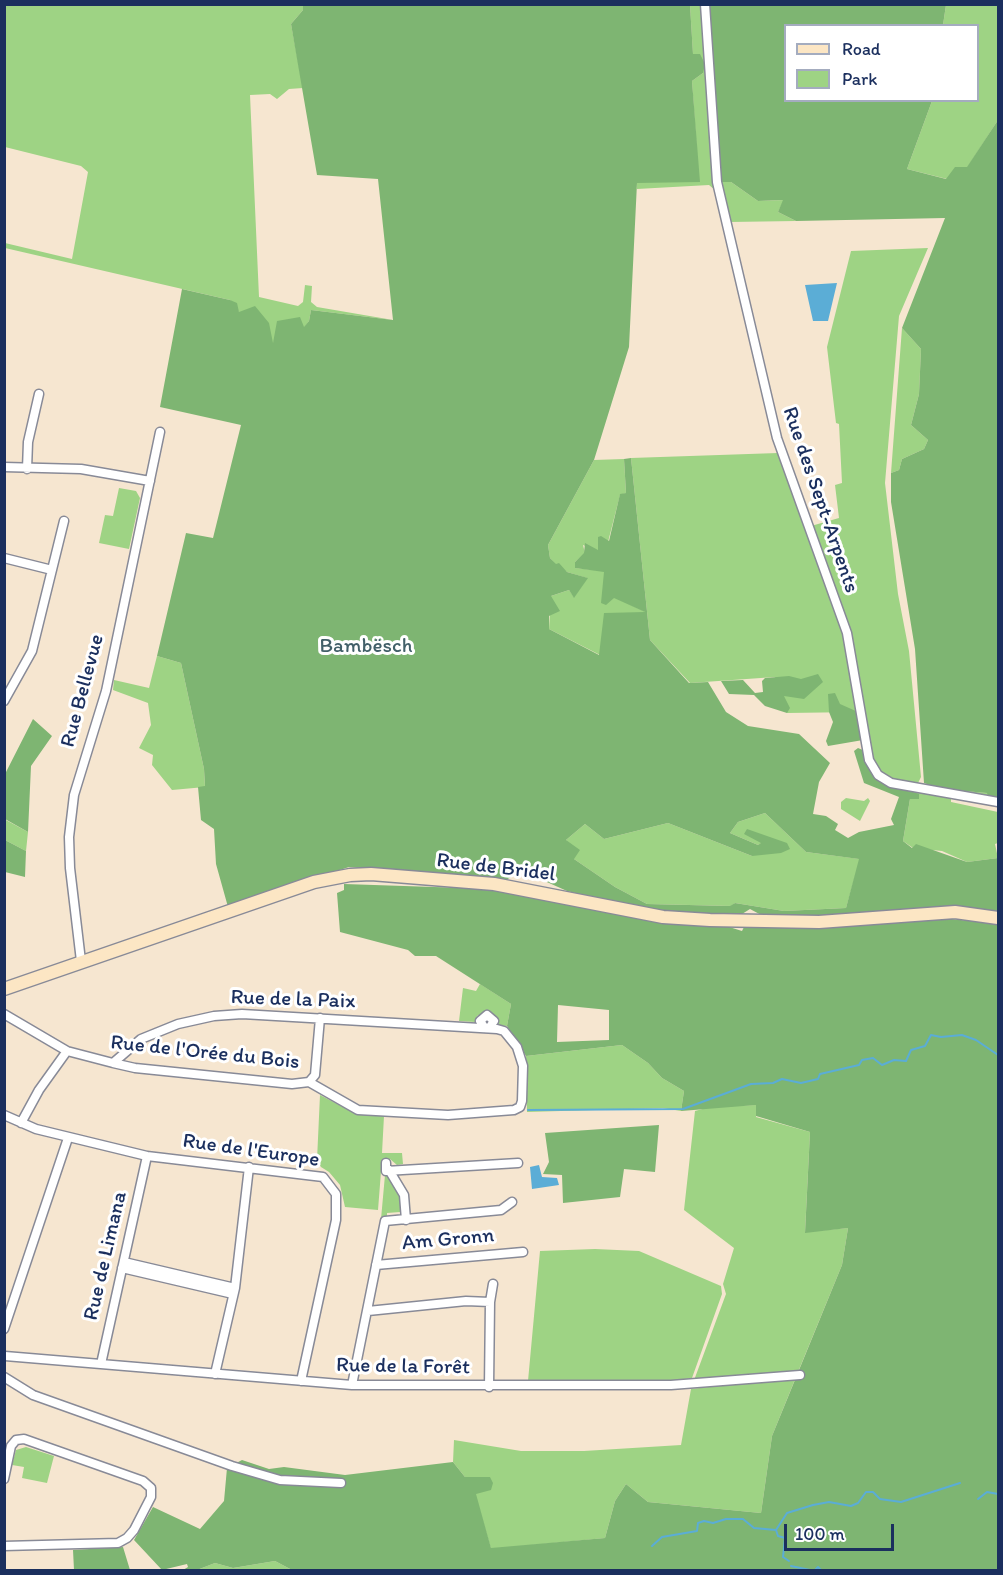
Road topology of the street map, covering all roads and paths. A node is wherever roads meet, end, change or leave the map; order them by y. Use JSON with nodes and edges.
{"nodes":[{"id":1,"x":705,"y":4,"type":"edge"},
{"id":2,"x":39,"y":394,"type":"dead end"},
{"id":3,"x":160,"y":432,"type":"dead end"},
{"id":4,"x":4,"y":467,"type":"edge"},
{"id":5,"x":27,"y":469,"type":"junction"},
{"id":6,"x":150,"y":481,"type":"junction"},
{"id":7,"x":64,"y":521,"type":"dead end"},
{"id":8,"x":4,"y":558,"type":"edge"},
{"id":9,"x":52,"y":570,"type":"junction"},
{"id":10,"x":4,"y":701,"type":"edge"},
{"id":11,"x":999,"y":802,"type":"edge"},
{"id":12,"x":999,"y":918,"type":"edge"},
{"id":13,"x":81,"y":961,"type":"junction"},
{"id":14,"x":4,"y":989,"type":"edge"},
{"id":15,"x":4,"y":1014,"type":"edge"},
{"id":16,"x":320,"y":1018,"type":"junction"},
{"id":17,"x":67,"y":1051,"type":"junction"},
{"id":18,"x":112,"y":1063,"type":"junction"},
{"id":19,"x":309,"y":1082,"type":"junction"},
{"id":20,"x":4,"y":1115,"type":"edge"},
{"id":21,"x":21,"y":1123,"type":"junction"},
{"id":22,"x":68,"y":1138,"type":"junction"},
{"id":23,"x":147,"y":1156,"type":"junction"},
{"id":24,"x":518,"y":1163,"type":"dead end"},
{"id":25,"x":249,"y":1167,"type":"junction"},
{"id":26,"x":512,"y":1202,"type":"dead end"},
{"id":27,"x":406,"y":1220,"type":"junction"},
{"id":28,"x":523,"y":1252,"type":"dead end"},
{"id":29,"x":123,"y":1265,"type":"junction"},
{"id":30,"x":376,"y":1265,"type":"junction"},
{"id":31,"x":493,"y":1284,"type":"dead end"},
{"id":32,"x":234,"y":1291,"type":"junction"},
{"id":33,"x":490,"y":1302,"type":"junction"},
{"id":34,"x":368,"y":1311,"type":"junction"},
{"id":35,"x":4,"y":1329,"type":"edge"},
{"id":36,"x":5,"y":1356,"type":"edge"},
{"id":37,"x":100,"y":1364,"type":"junction"},
{"id":38,"x":215,"y":1374,"type":"junction"},
{"id":39,"x":800,"y":1375,"type":"dead end"},
{"id":40,"x":4,"y":1377,"type":"edge"},
{"id":41,"x":301,"y":1381,"type":"junction"},
{"id":42,"x":352,"y":1385,"type":"junction"},
{"id":43,"x":489,"y":1387,"type":"junction"},
{"id":44,"x":5,"y":1475,"type":"edge"},
{"id":45,"x":341,"y":1483,"type":"dead end"},
{"id":46,"x":4,"y":1545,"type":"edge"}],
"edges":[{"from":1,"to":11,"type":"street","name":"Rue des Sept-Arpents"},
{"from":2,"to":5,"type":"street"},
{"from":3,"to":6,"type":"street","name":"Rue Bellevue"},
{"from":4,"to":5,"type":"street"},
{"from":5,"to":6,"type":"street"},
{"from":6,"to":13,"type":"street","name":"Rue Bellevue"},
{"from":7,"to":9,"type":"street"},
{"from":8,"to":9,"type":"street"},
{"from":9,"to":10,"type":"street"},
{"from":12,"to":13,"type":"main road","name":"Rue de Bridel"},
{"from":13,"to":14,"type":"main road","name":"Rue de Bridel"},
{"from":15,"to":17,"type":"street","name":"Rue de l'Orée du Bois"},
{"from":16,"to":18,"type":"street","name":"Rue de la Paix"},
{"from":16,"to":19,"type":"street","name":"Rue de l'Orée du Bois"},
{"from":16,"to":19,"type":"street","name":"Rue de la Paix"},
{"from":17,"to":18,"type":"street","name":"Rue de l'Orée du Bois"},
{"from":17,"to":21,"type":"street"},
{"from":18,"to":19,"type":"street","name":"Rue de l'Orée du Bois"},
{"from":20,"to":21,"type":"street","name":"Rue de l'Europe"},
{"from":21,"to":22,"type":"street","name":"Rue de l'Europe"},
{"from":22,"to":23,"type":"street","name":"Rue de l'Europe"},
{"from":22,"to":35,"type":"street"},
{"from":23,"to":25,"type":"street","name":"Rue de l'Europe"},
{"from":23,"to":29,"type":"street","name":"Rue de Limana"},
{"from":24,"to":27,"type":"street","name":"Am Gronn"},
{"from":25,"to":32,"type":"street"},
{"from":25,"to":41,"type":"street","name":"Rue de l'Europe"},
{"from":26,"to":27,"type":"street","name":"Am Gronn"},
{"from":27,"to":30,"type":"street","name":"Am Gronn"},
{"from":28,"to":30,"type":"street","name":"Am Gronn"},
{"from":29,"to":32,"type":"street"},
{"from":29,"to":37,"type":"street","name":"Rue de Limana"},
{"from":30,"to":34,"type":"street","name":"Am Gronn"},
{"from":31,"to":33,"type":"street"},
{"from":32,"to":38,"type":"street"},
{"from":33,"to":34,"type":"street"},
{"from":33,"to":43,"type":"street"},
{"from":34,"to":42,"type":"street","name":"Am Gronn"},
{"from":36,"to":37,"type":"street","name":"Rue de la Forêt"},
{"from":37,"to":38,"type":"street","name":"Rue de la Forêt"},
{"from":38,"to":41,"type":"street","name":"Rue de la Forêt"},
{"from":39,"to":43,"type":"street","name":"Rue de la Forêt"},
{"from":40,"to":45,"type":"street"},
{"from":41,"to":42,"type":"street","name":"Rue de la Forêt"},
{"from":42,"to":43,"type":"street","name":"Rue de la Forêt"},
{"from":44,"to":46,"type":"street"}]}
